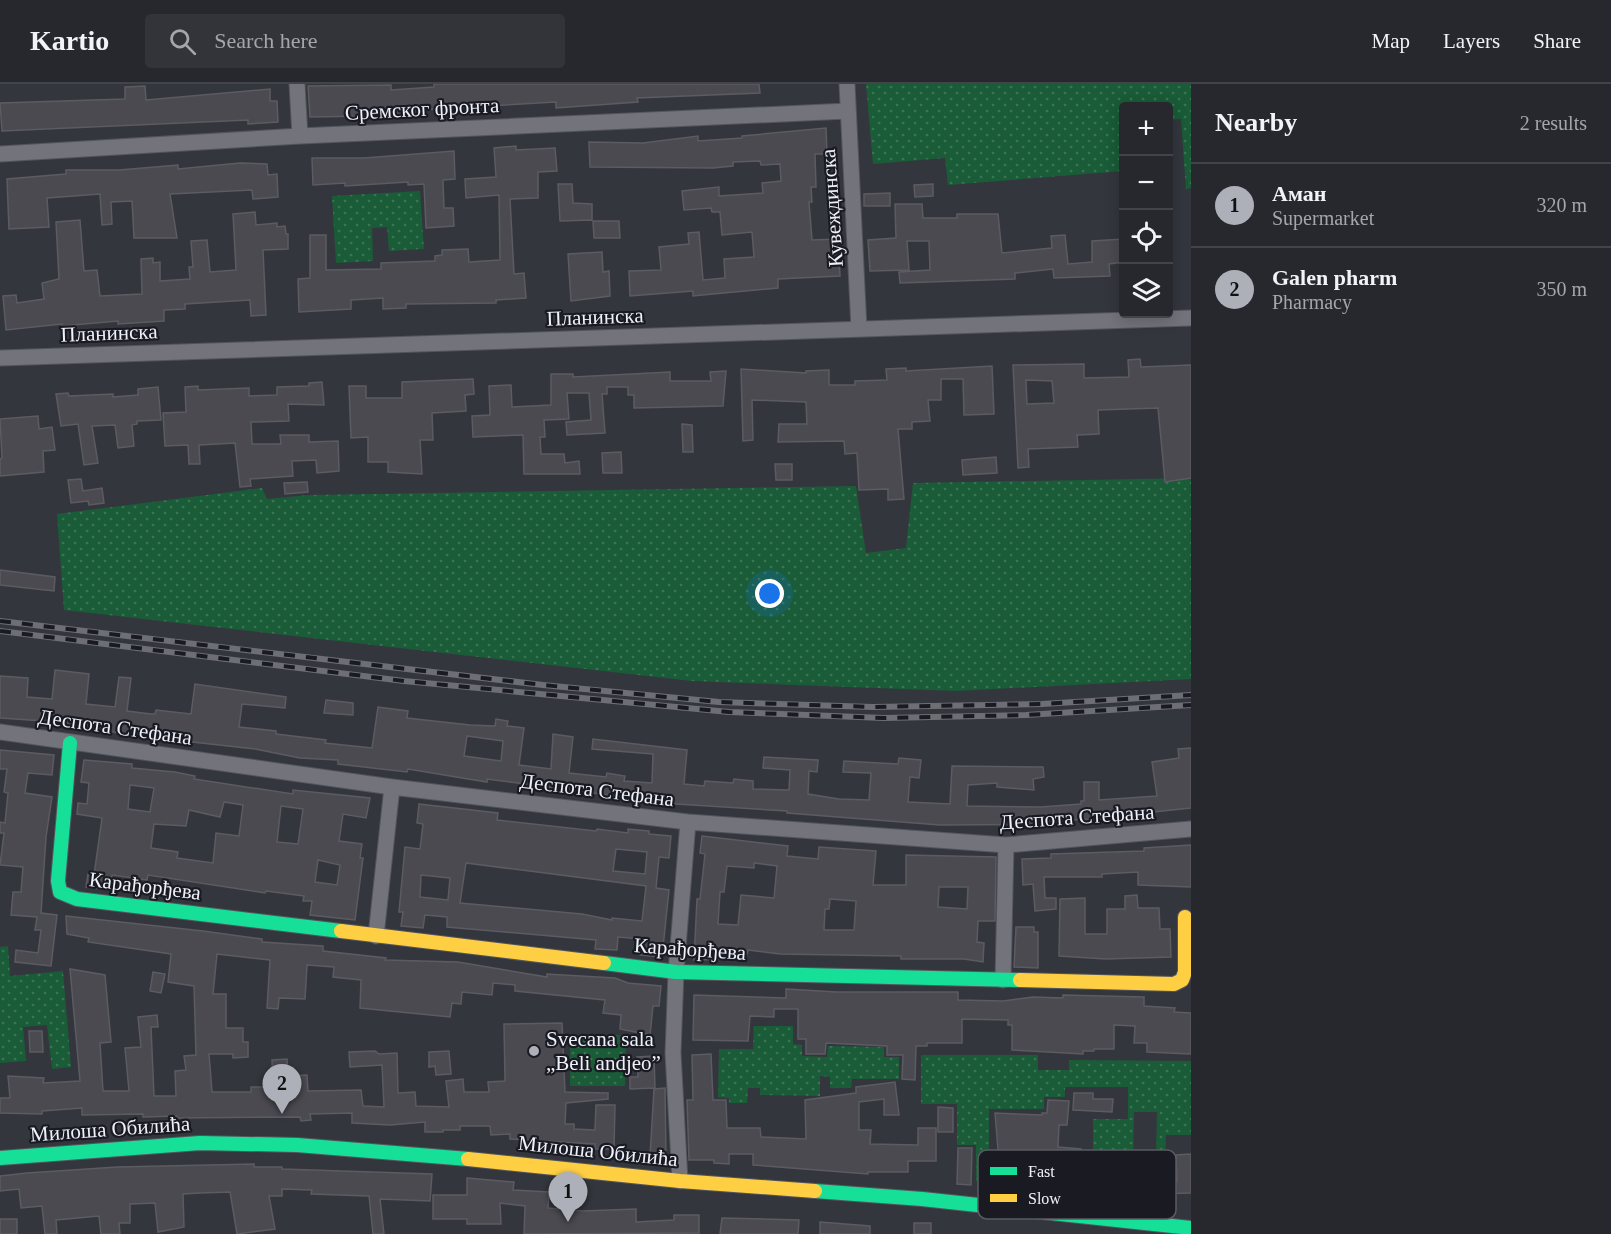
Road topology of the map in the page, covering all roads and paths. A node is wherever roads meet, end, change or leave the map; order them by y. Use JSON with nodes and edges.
{"nodes":[{"id":1,"x":297,"y":84,"type":"edge"},
{"id":2,"x":847,"y":84,"type":"edge"},
{"id":3,"x":847,"y":111,"type":"junction"},
{"id":4,"x":300,"y":136,"type":"junction"},
{"id":5,"x":0,"y":154,"type":"edge"},
{"id":6,"x":1191,"y":318,"type":"edge"},
{"id":7,"x":859,"y":329,"type":"junction"},
{"id":8,"x":0,"y":358,"type":"edge"},
{"id":9,"x":0,"y":732,"type":"edge"},
{"id":10,"x":70,"y":743,"type":"junction"},
{"id":11,"x":392,"y":787,"type":"junction"},
{"id":12,"x":688,"y":822,"type":"junction"},
{"id":13,"x":1191,"y":829,"type":"edge"},
{"id":14,"x":1006,"y":845,"type":"junction"},
{"id":15,"x":1185,"y":917,"type":"dead end"},
{"id":16,"x":376,"y":936,"type":"junction"},
{"id":17,"x":676,"y":972,"type":"junction"},
{"id":18,"x":1003,"y":980,"type":"junction"},
{"id":19,"x":0,"y":1158,"type":"edge"},
{"id":20,"x":680,"y":1181,"type":"junction"},
{"id":21,"x":978,"y":1207,"type":"edge"},
{"id":22,"x":1065,"y":1219,"type":"edge"},
{"id":23,"x":1191,"y":1228,"type":"edge"},
{"id":24,"x":1136,"y":1229,"type":"edge"}],
"edges":[{"from":1,"to":4,"type":"street"},
{"from":2,"to":3,"type":"street","name":"Кувеждинска"},
{"from":3,"to":4,"type":"street","name":"Сремског фронта"},
{"from":3,"to":7,"type":"street","name":"Кувеждинска"},
{"from":4,"to":5,"type":"street","name":"Сремског фронта"},
{"from":6,"to":7,"type":"street","name":"Планинска"},
{"from":7,"to":8,"type":"street","name":"Планинска"},
{"from":9,"to":10,"type":"street","name":"Деспота Стефана"},
{"from":10,"to":11,"type":"street","name":"Деспота Стефана"},
{"from":10,"to":16,"type":"street","name":"Карађорђева"},
{"from":11,"to":12,"type":"street","name":"Деспота Стефана"},
{"from":11,"to":16,"type":"street"},
{"from":12,"to":14,"type":"street","name":"Деспота Стефана"},
{"from":12,"to":17,"type":"street"},
{"from":13,"to":14,"type":"street","name":"Деспота Стефана"},
{"from":14,"to":18,"type":"street"},
{"from":15,"to":18,"type":"street","name":"Карађорђева"},
{"from":16,"to":17,"type":"street","name":"Карађорђева"},
{"from":17,"to":18,"type":"street","name":"Карађорђева"},
{"from":17,"to":20,"type":"street"},
{"from":19,"to":20,"type":"street","name":"Милоша Обилића"},
{"from":20,"to":21,"type":"street","name":"Милоша Обилића"},
{"from":22,"to":24,"type":"street","name":"Милоша Обилића"},
{"from":23,"to":24,"type":"street","name":"Милоша Обилића"}]}
